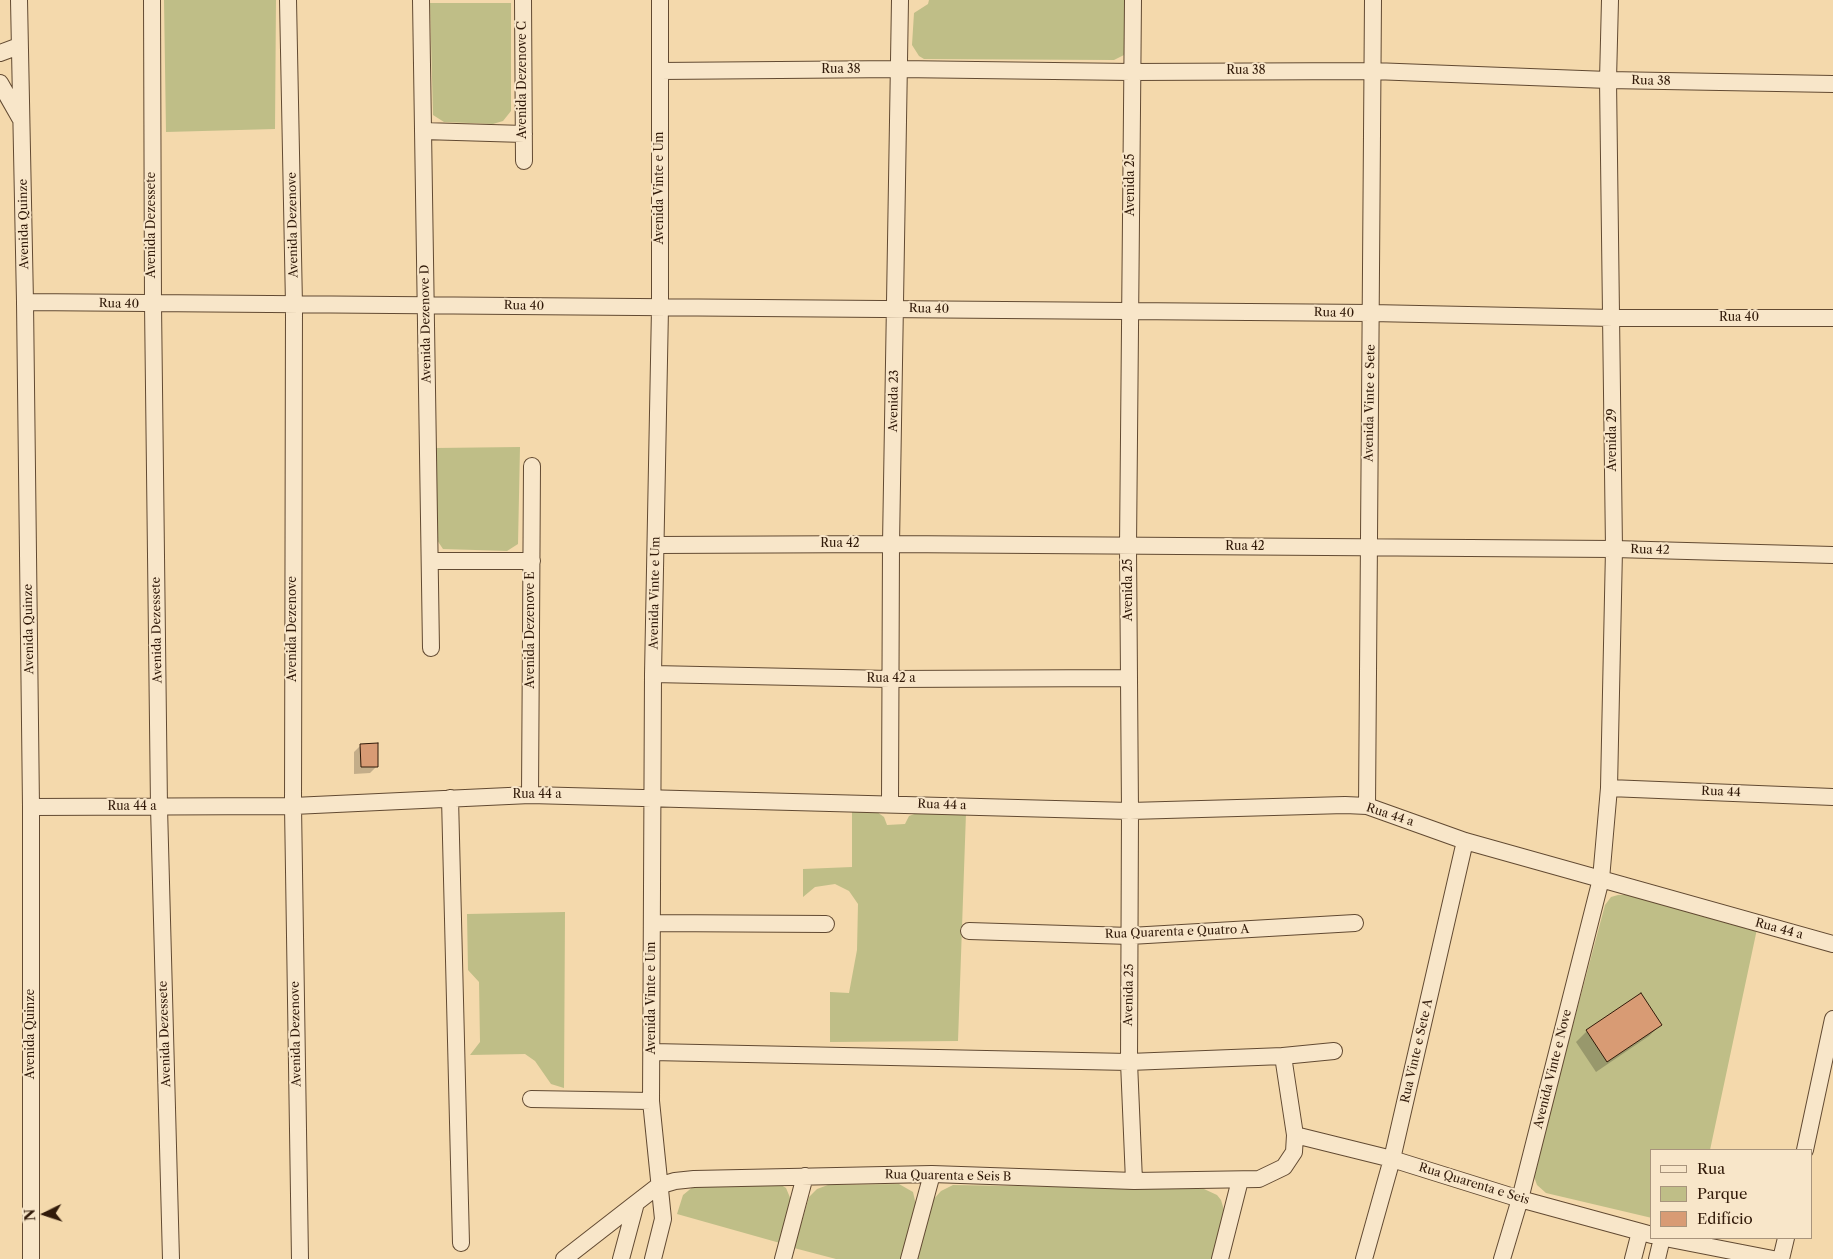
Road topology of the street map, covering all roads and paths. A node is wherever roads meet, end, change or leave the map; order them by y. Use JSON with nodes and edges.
{"nodes":[{"id":1,"x":19,"y":0,"type":"edge"},
{"id":2,"x":152,"y":0,"type":"edge"},
{"id":3,"x":288,"y":0,"type":"edge"},
{"id":4,"x":421,"y":0,"type":"edge"},
{"id":5,"x":523,"y":0,"type":"edge"},
{"id":6,"x":660,"y":0,"type":"edge"},
{"id":7,"x":900,"y":0,"type":"edge"},
{"id":8,"x":1133,"y":0,"type":"edge"},
{"id":9,"x":1373,"y":0,"type":"edge"},
{"id":10,"x":1610,"y":0,"type":"edge"},
{"id":11,"x":20,"y":46,"type":"junction"},
{"id":12,"x":0,"y":53,"type":"edge"},
{"id":13,"x":899,"y":69,"type":"junction"},
{"id":14,"x":660,"y":71,"type":"junction"},
{"id":15,"x":1373,"y":71,"type":"junction"},
{"id":16,"x":1132,"y":72,"type":"junction"},
{"id":17,"x":1608,"y":80,"type":"junction"},
{"id":18,"x":0,"y":83,"type":"edge"},
{"id":19,"x":1833,"y":84,"type":"edge"},
{"id":20,"x":22,"y":121,"type":"junction"},
{"id":21,"x":423,"y":131,"type":"junction"},
{"id":22,"x":524,"y":134,"type":"junction"},
{"id":23,"x":524,"y":161,"type":"dead end"},
{"id":24,"x":25,"y":302,"type":"junction"},
{"id":25,"x":152,"y":304,"type":"junction"},
{"id":26,"x":294,"y":305,"type":"junction"},
{"id":27,"x":425,"y":305,"type":"junction"},
{"id":28,"x":660,"y":308,"type":"junction"},
{"id":29,"x":896,"y":309,"type":"junction"},
{"id":30,"x":1131,"y":311,"type":"junction"},
{"id":31,"x":1371,"y":313,"type":"junction"},
{"id":32,"x":1613,"y":318,"type":"junction"},
{"id":33,"x":1833,"y":318,"type":"edge"},
{"id":34,"x":532,"y":466,"type":"dead end"},
{"id":35,"x":891,"y":544,"type":"junction"},
{"id":36,"x":657,"y":545,"type":"junction"},
{"id":37,"x":1128,"y":547,"type":"junction"},
{"id":38,"x":1368,"y":547,"type":"junction"},
{"id":39,"x":1614,"y":550,"type":"junction"},
{"id":40,"x":1833,"y":555,"type":"edge"},
{"id":41,"x":430,"y":561,"type":"junction"},
{"id":42,"x":532,"y":561,"type":"junction"},
{"id":43,"x":431,"y":648,"type":"dead end"},
{"id":44,"x":653,"y":674,"type":"junction"},
{"id":45,"x":1129,"y":678,"type":"junction"},
{"id":46,"x":890,"y":679,"type":"junction"},
{"id":47,"x":1609,"y":788,"type":"junction"},
{"id":48,"x":530,"y":795,"type":"junction"},
{"id":49,"x":653,"y":796,"type":"junction"},
{"id":50,"x":1833,"y":797,"type":"edge"},
{"id":51,"x":450,"y":798,"type":"junction"},
{"id":52,"x":890,"y":803,"type":"junction"},
{"id":53,"x":293,"y":806,"type":"junction"},
{"id":54,"x":1367,"y":806,"type":"junction"},
{"id":55,"x":31,"y":807,"type":"junction"},
{"id":56,"x":159,"y":807,"type":"junction"},
{"id":57,"x":1130,"y":811,"type":"junction"},
{"id":58,"x":1465,"y":841,"type":"junction"},
{"id":59,"x":1601,"y":879,"type":"junction"},
{"id":60,"x":652,"y":923,"type":"junction"},
{"id":61,"x":1355,"y":923,"type":"dead end"},
{"id":62,"x":826,"y":924,"type":"dead end"},
{"id":63,"x":969,"y":931,"type":"dead end"},
{"id":64,"x":1130,"y":936,"type":"junction"},
{"id":65,"x":1833,"y":944,"type":"edge"},
{"id":66,"x":1833,"y":1020,"type":"edge"},
{"id":67,"x":1334,"y":1051,"type":"dead end"},
{"id":68,"x":652,"y":1052,"type":"junction"},
{"id":69,"x":1283,"y":1056,"type":"junction"},
{"id":70,"x":1128,"y":1062,"type":"junction"},
{"id":71,"x":531,"y":1099,"type":"dead end"},
{"id":72,"x":651,"y":1101,"type":"junction"},
{"id":73,"x":1295,"y":1135,"type":"junction"},
{"id":74,"x":1805,"y":1149,"type":"edge"},
{"id":75,"x":1392,"y":1159,"type":"junction"},
{"id":76,"x":932,"y":1174,"type":"junction"},
{"id":77,"x":805,"y":1176,"type":"junction"},
{"id":78,"x":1240,"y":1180,"type":"junction"},
{"id":79,"x":1134,"y":1181,"type":"junction"},
{"id":80,"x":658,"y":1186,"type":"junction"},
{"id":81,"x":1520,"y":1199,"type":"junction"},
{"id":82,"x":636,"y":1203,"type":"junction"},
{"id":83,"x":1646,"y":1233,"type":"edge"},
{"id":84,"x":1663,"y":1239,"type":"edge"},
{"id":85,"x":1668,"y":1239,"type":"edge"},
{"id":86,"x":1786,"y":1239,"type":"edge"},
{"id":87,"x":461,"y":1243,"type":"dead end"},
{"id":88,"x":31,"y":1259,"type":"edge"},
{"id":89,"x":171,"y":1259,"type":"edge"},
{"id":90,"x":300,"y":1259,"type":"edge"},
{"id":91,"x":564,"y":1259,"type":"edge"},
{"id":92,"x":621,"y":1259,"type":"edge"},
{"id":93,"x":653,"y":1259,"type":"edge"},
{"id":94,"x":783,"y":1259,"type":"edge"},
{"id":95,"x":909,"y":1259,"type":"edge"},
{"id":96,"x":1220,"y":1259,"type":"edge"},
{"id":97,"x":1364,"y":1259,"type":"edge"},
{"id":98,"x":1502,"y":1259,"type":"edge"},
{"id":99,"x":1633,"y":1259,"type":"edge"},
{"id":100,"x":1657,"y":1259,"type":"edge"},
{"id":101,"x":1774,"y":1259,"type":"edge"},
{"id":102,"x":1781,"y":1259,"type":"edge"}],
"edges":[{"from":1,"to":11,"type":"street","name":"Avenida Quinze"},
{"from":2,"to":25,"type":"street","name":"Avenida Dezessete"},
{"from":3,"to":26,"type":"street","name":"Avenida Dezenove"},
{"from":4,"to":21,"type":"street","name":"Avenida Dezenove D"},
{"from":5,"to":22,"type":"street","name":"Avenida Dezenove C"},
{"from":6,"to":14,"type":"street","name":"Avenida Vinte e Um"},
{"from":7,"to":13,"type":"street","name":"Avenida 23"},
{"from":8,"to":16,"type":"street","name":"Avenida 25"},
{"from":9,"to":15,"type":"street","name":"Avenida Vinte e Sete"},
{"from":10,"to":17,"type":"street","name":"Avenida 29"},
{"from":11,"to":12,"type":"street"},
{"from":11,"to":20,"type":"street","name":"Avenida Quinze"},
{"from":13,"to":14,"type":"street","name":"Rua 38"},
{"from":13,"to":16,"type":"street","name":"Rua 38"},
{"from":13,"to":29,"type":"street","name":"Avenida 23"},
{"from":14,"to":28,"type":"street","name":"Avenida Vinte e Um"},
{"from":15,"to":16,"type":"street","name":"Rua 38"},
{"from":15,"to":17,"type":"street","name":"Rua 38"},
{"from":15,"to":31,"type":"street","name":"Avenida Vinte e Sete"},
{"from":16,"to":30,"type":"street","name":"Avenida 25"},
{"from":17,"to":19,"type":"street","name":"Rua 38"},
{"from":17,"to":32,"type":"street","name":"Avenida 29"},
{"from":18,"to":20,"type":"street"},
{"from":20,"to":24,"type":"street","name":"Avenida Quinze"},
{"from":21,"to":22,"type":"street"},
{"from":21,"to":27,"type":"street","name":"Avenida Dezenove D"},
{"from":22,"to":23,"type":"street","name":"Avenida Dezenove C"},
{"from":24,"to":25,"type":"street","name":"Rua 40"},
{"from":24,"to":55,"type":"street","name":"Avenida Quinze"},
{"from":25,"to":26,"type":"street","name":"Rua 40"},
{"from":25,"to":56,"type":"street","name":"Avenida Dezessete"},
{"from":26,"to":27,"type":"street","name":"Rua 40"},
{"from":26,"to":53,"type":"street","name":"Avenida Dezenove"},
{"from":27,"to":28,"type":"street","name":"Rua 40"},
{"from":27,"to":41,"type":"street","name":"Avenida Dezenove D"},
{"from":28,"to":29,"type":"street","name":"Rua 40"},
{"from":28,"to":36,"type":"street","name":"Avenida Vinte e Um"},
{"from":29,"to":30,"type":"street","name":"Rua 40"},
{"from":29,"to":35,"type":"street","name":"Avenida 23"},
{"from":30,"to":31,"type":"street","name":"Rua 40"},
{"from":30,"to":37,"type":"street","name":"Avenida 25"},
{"from":31,"to":32,"type":"street","name":"Rua 40"},
{"from":31,"to":38,"type":"street","name":"Avenida Vinte e Sete"},
{"from":32,"to":33,"type":"street","name":"Rua 40"},
{"from":32,"to":39,"type":"street","name":"Avenida 29"},
{"from":34,"to":42,"type":"street","name":"Avenida Dezenove E"},
{"from":35,"to":36,"type":"street","name":"Rua 42"},
{"from":35,"to":37,"type":"street","name":"Rua 42"},
{"from":35,"to":46,"type":"street","name":"Avenida 23"},
{"from":36,"to":44,"type":"street","name":"Avenida Vinte e Um"},
{"from":37,"to":38,"type":"street","name":"Rua 42"},
{"from":37,"to":45,"type":"street","name":"Avenida 25"},
{"from":38,"to":39,"type":"street","name":"Rua 42"},
{"from":38,"to":54,"type":"street","name":"Avenida Vinte e Sete"},
{"from":39,"to":40,"type":"street","name":"Rua 42"},
{"from":39,"to":47,"type":"street","name":"Avenida 29"},
{"from":41,"to":42,"type":"street"},
{"from":41,"to":43,"type":"street","name":"Avenida Dezenove D"},
{"from":42,"to":48,"type":"street","name":"Avenida Dezenove E"},
{"from":44,"to":46,"type":"street","name":"Rua 42 a"},
{"from":44,"to":49,"type":"street","name":"Avenida Vinte e Um"},
{"from":45,"to":46,"type":"street","name":"Rua 42 a"},
{"from":45,"to":57,"type":"street","name":"Avenida 25"},
{"from":46,"to":52,"type":"street","name":"Avenida 23"},
{"from":47,"to":50,"type":"street","name":"Rua 44"},
{"from":47,"to":59,"type":"street","name":"Avenida 29"},
{"from":48,"to":49,"type":"street","name":"Rua 44 a"},
{"from":48,"to":51,"type":"street","name":"Rua 44 a"},
{"from":49,"to":52,"type":"street","name":"Rua 44 a"},
{"from":49,"to":60,"type":"street","name":"Avenida Vinte e Um"},
{"from":51,"to":53,"type":"street","name":"Rua 44 a"},
{"from":51,"to":87,"type":"street"},
{"from":52,"to":57,"type":"street","name":"Rua 44 a"},
{"from":53,"to":56,"type":"street","name":"Rua 44 a"},
{"from":53,"to":90,"type":"street","name":"Avenida Dezenove"},
{"from":54,"to":57,"type":"street","name":"Rua 44 a"},
{"from":54,"to":58,"type":"street","name":"Rua 44 a"},
{"from":55,"to":56,"type":"street","name":"Rua 44 a"},
{"from":55,"to":88,"type":"street","name":"Avenida Quinze"},
{"from":56,"to":89,"type":"street","name":"Avenida Dezessete"},
{"from":57,"to":64,"type":"street","name":"Avenida 25"},
{"from":58,"to":59,"type":"street","name":"Rua 44 a"},
{"from":58,"to":75,"type":"street","name":"Rua Vinte e Sete A"},
{"from":59,"to":65,"type":"street","name":"Rua 44 a"},
{"from":59,"to":81,"type":"street","name":"Avenida Vinte e Nove"},
{"from":60,"to":62,"type":"street"},
{"from":60,"to":68,"type":"street","name":"Avenida Vinte e Um"},
{"from":61,"to":64,"type":"street","name":"Rua Quarenta e Quatro A"},
{"from":63,"to":64,"type":"street","name":"Rua Quarenta e Quatro A"},
{"from":64,"to":70,"type":"street","name":"Avenida 25"},
{"from":66,"to":74,"type":"street"},
{"from":67,"to":69,"type":"street"},
{"from":68,"to":70,"type":"street"},
{"from":68,"to":72,"type":"street","name":"Avenida Vinte e Um"},
{"from":69,"to":70,"type":"street"},
{"from":69,"to":73,"type":"street"},
{"from":70,"to":79,"type":"street","name":"Avenida 25"},
{"from":71,"to":72,"type":"street"},
{"from":72,"to":80,"type":"street","name":"Avenida Vinte e Um"},
{"from":73,"to":75,"type":"street","name":"Rua Quarenta e Seis"},
{"from":73,"to":78,"type":"street","name":"Rua Quarenta e Seis B"},
{"from":75,"to":81,"type":"street","name":"Rua Quarenta e Seis"},
{"from":75,"to":97,"type":"street","name":"Rua Vinte e Sete A"},
{"from":76,"to":77,"type":"street","name":"Rua Quarenta e Seis B"},
{"from":76,"to":79,"type":"street","name":"Rua Quarenta e Seis B"},
{"from":76,"to":95,"type":"street"},
{"from":77,"to":80,"type":"street","name":"Rua Quarenta e Seis B"},
{"from":77,"to":94,"type":"street"},
{"from":78,"to":79,"type":"street","name":"Rua Quarenta e Seis B"},
{"from":78,"to":96,"type":"street"},
{"from":80,"to":82,"type":"street"},
{"from":80,"to":93,"type":"street","name":"Avenida Vinte e Um"},
{"from":81,"to":83,"type":"street","name":"Rua Quarenta e Seis"},
{"from":81,"to":98,"type":"street","name":"Avenida Vinte e Nove"},
{"from":82,"to":91,"type":"street"},
{"from":82,"to":92,"type":"street"},
{"from":83,"to":99,"type":"street"},
{"from":84,"to":100,"type":"street"},
{"from":85,"to":101,"type":"street"},
{"from":86,"to":102,"type":"street"}]}
